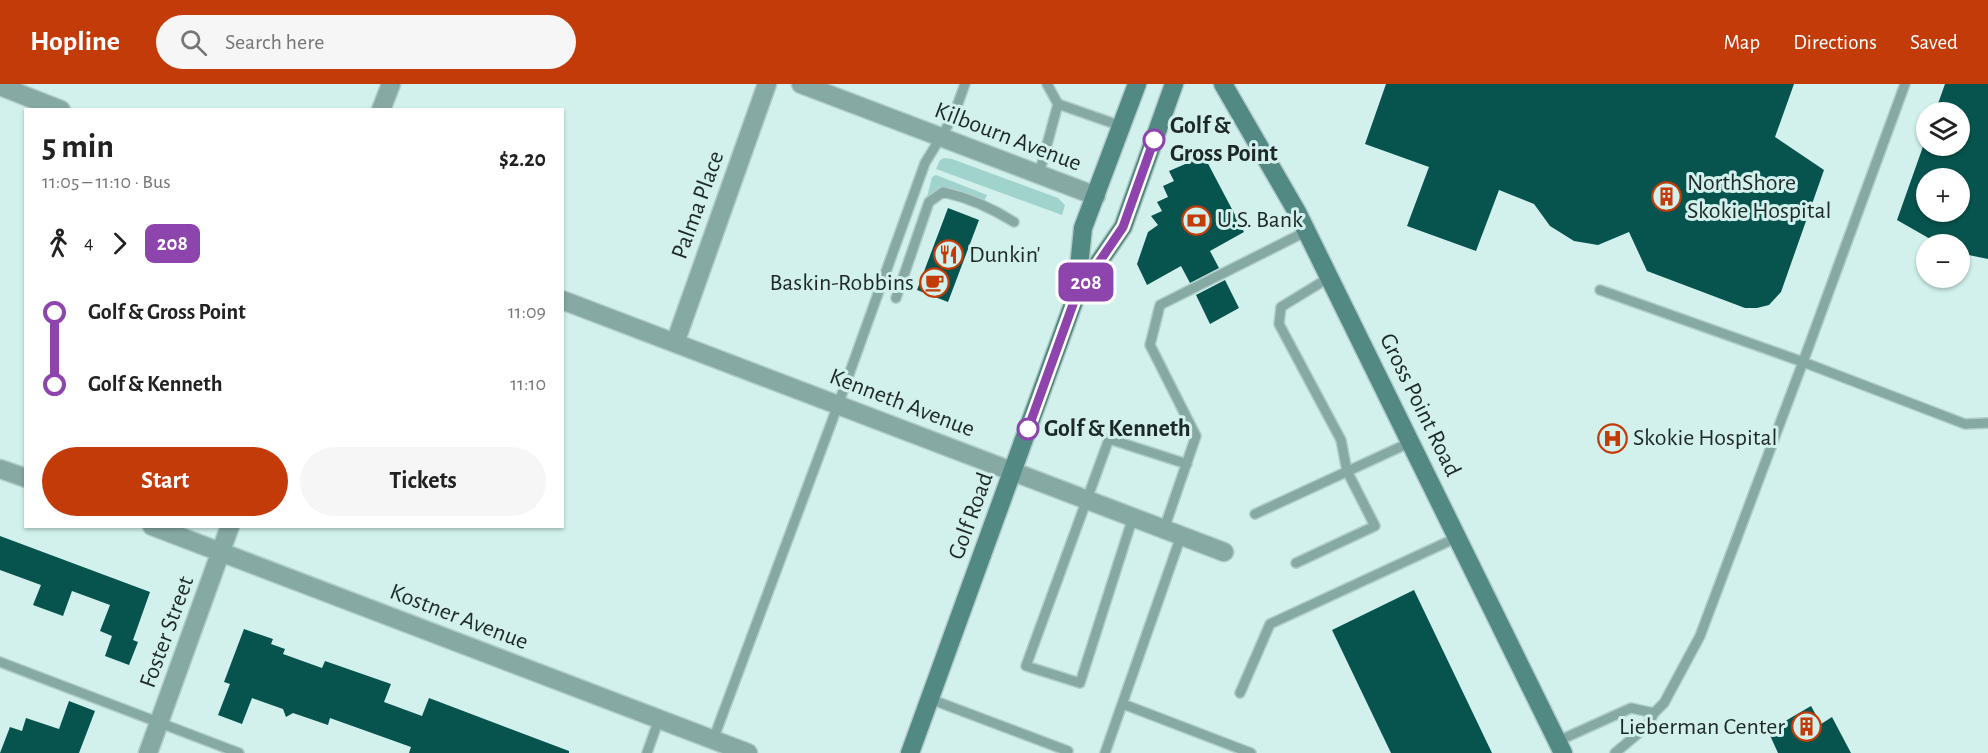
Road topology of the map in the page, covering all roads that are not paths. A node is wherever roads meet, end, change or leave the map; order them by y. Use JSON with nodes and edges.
{"nodes":[{"id":1,"x":391,"y":84,"type":"edge"},
{"id":2,"x":767,"y":84,"type":"edge"},
{"id":3,"x":801,"y":84,"type":"edge"},
{"id":4,"x":965,"y":84,"type":"edge"},
{"id":5,"x":1047,"y":84,"type":"edge"},
{"id":6,"x":1137,"y":84,"type":"edge"},
{"id":7,"x":1174,"y":84,"type":"edge"},
{"id":8,"x":1223,"y":84,"type":"edge"},
{"id":9,"x":1905,"y":84,"type":"edge"},
{"id":10,"x":1,"y":86,"type":"edge"},
{"id":11,"x":1058,"y":104,"type":"junction"},
{"id":12,"x":56,"y":108,"type":"edge"},
{"id":13,"x":382,"y":108,"type":"edge"},
{"id":14,"x":1121,"y":126,"type":"junction"},
{"id":15,"x":942,"y":137,"type":"junction"},
{"id":16,"x":1039,"y":174,"type":"junction"},
{"id":17,"x":1096,"y":196,"type":"junction"},
{"id":18,"x":1014,"y":222,"type":"dead end"},
{"id":19,"x":1307,"y":231,"type":"junction"},
{"id":20,"x":1330,"y":277,"type":"junction"},
{"id":21,"x":1600,"y":290,"type":"dead end"},
{"id":22,"x":1076,"y":296,"type":"junction"},
{"id":23,"x":896,"y":298,"type":"dead end"},
{"id":24,"x":564,"y":301,"type":"edge"},
{"id":25,"x":675,"y":343,"type":"junction"},
{"id":26,"x":1803,"y":362,"type":"junction"},
{"id":27,"x":838,"y":405,"type":"junction"},
{"id":28,"x":1988,"y":423,"type":"edge"},
{"id":29,"x":1411,"y":442,"type":"junction"},
{"id":30,"x":1187,"y":464,"type":"junction"},
{"id":31,"x":0,"y":469,"type":"edge"},
{"id":32,"x":1013,"y":471,"type":"junction"},
{"id":33,"x":1347,"y":471,"type":"junction"},
{"id":34,"x":24,"y":477,"type":"edge"},
{"id":35,"x":1086,"y":500,"type":"junction"},
{"id":36,"x":1255,"y":513,"type":"dead end"},
{"id":37,"x":1133,"y":517,"type":"junction"},
{"id":38,"x":157,"y":528,"type":"edge"},
{"id":39,"x":229,"y":528,"type":"edge"},
{"id":40,"x":1173,"y":532,"type":"junction"},
{"id":41,"x":1458,"y":537,"type":"junction"},
{"id":42,"x":1224,"y":552,"type":"dead end"},
{"id":43,"x":221,"y":553,"type":"junction"},
{"id":44,"x":1296,"y":563,"type":"dead end"},
{"id":45,"x":0,"y":662,"type":"edge"},
{"id":46,"x":1240,"y":693,"type":"dead end"},
{"id":47,"x":930,"y":699,"type":"junction"},
{"id":48,"x":1123,"y":704,"type":"junction"},
{"id":49,"x":1654,"y":713,"type":"junction"},
{"id":50,"x":659,"y":719,"type":"junction"},
{"id":51,"x":159,"y":723,"type":"junction"},
{"id":52,"x":713,"y":740,"type":"junction"},
{"id":53,"x":1561,"y":747,"type":"edge"},
{"id":54,"x":148,"y":753,"type":"edge"},
{"id":55,"x":238,"y":753,"type":"edge"},
{"id":56,"x":647,"y":753,"type":"edge"},
{"id":57,"x":748,"y":753,"type":"edge"},
{"id":58,"x":910,"y":753,"type":"edge"},
{"id":59,"x":1067,"y":753,"type":"edge"},
{"id":60,"x":1105,"y":753,"type":"edge"},
{"id":61,"x":1251,"y":753,"type":"edge"},
{"id":62,"x":1615,"y":753,"type":"edge"}],
"edges":[{"from":1,"to":13,"type":"street"},
{"from":2,"to":25,"type":"street","name":"Palma Place"},
{"from":3,"to":15,"type":"street","name":"Kilbourn Avenue"},
{"from":4,"to":15,"type":"lane"},
{"from":5,"to":11,"type":"lane"},
{"from":6,"to":14,"type":"main road","name":"Golf Road"},
{"from":7,"to":22,"type":"main road","name":"Golf Road"},
{"from":8,"to":19,"type":"main road","name":"Gross Point Road"},
{"from":9,"to":26,"type":"lane"},
{"from":10,"to":12,"type":"street"},
{"from":11,"to":14,"type":"lane"},
{"from":11,"to":16,"type":"lane"},
{"from":14,"to":17,"type":"main road","name":"Golf Road"},
{"from":15,"to":16,"type":"street","name":"Kilbourn Avenue"},
{"from":15,"to":27,"type":"lane"},
{"from":16,"to":17,"type":"street","name":"Kilbourn Avenue"},
{"from":17,"to":22,"type":"main road","name":"Golf Road"},
{"from":18,"to":23,"type":"lane"},
{"from":19,"to":20,"type":"main road","name":"Gross Point Road"},
{"from":19,"to":30,"type":"lane"},
{"from":20,"to":29,"type":"main road","name":"Gross Point Road"},
{"from":20,"to":33,"type":"lane"},
{"from":21,"to":26,"type":"lane"},
{"from":22,"to":32,"type":"main road","name":"Golf Road"},
{"from":24,"to":25,"type":"street","name":"Kenneth Avenue"},
{"from":25,"to":27,"type":"street","name":"Kenneth Avenue"},
{"from":26,"to":28,"type":"lane"},
{"from":26,"to":49,"type":"lane"},
{"from":27,"to":32,"type":"street","name":"Kenneth Avenue"},
{"from":27,"to":52,"type":"lane"},
{"from":29,"to":33,"type":"lane"},
{"from":29,"to":41,"type":"main road","name":"Gross Point Road"},
{"from":30,"to":35,"type":"lane"},
{"from":30,"to":40,"type":"lane"},
{"from":31,"to":34,"type":"street"},
{"from":32,"to":35,"type":"street","name":"Kenneth Avenue"},
{"from":32,"to":47,"type":"main road","name":"Golf Road"},
{"from":33,"to":36,"type":"lane"},
{"from":33,"to":44,"type":"lane"},
{"from":35,"to":37,"type":"street","name":"Kenneth Avenue"},
{"from":35,"to":37,"type":"lane"},
{"from":37,"to":40,"type":"street","name":"Kenneth Avenue"},
{"from":38,"to":43,"type":"street","name":"Kostner Avenue"},
{"from":39,"to":43,"type":"street","name":"Foster Street"},
{"from":40,"to":42,"type":"street","name":"Kenneth Avenue"},
{"from":40,"to":48,"type":"lane"},
{"from":41,"to":46,"type":"lane"},
{"from":41,"to":53,"type":"main road","name":"Gross Point Road"},
{"from":43,"to":50,"type":"street","name":"Kostner Avenue"},
{"from":43,"to":51,"type":"street","name":"Foster Street"},
{"from":45,"to":51,"type":"lane"},
{"from":47,"to":58,"type":"main road","name":"Golf Road"},
{"from":47,"to":59,"type":"lane"},
{"from":48,"to":60,"type":"lane"},
{"from":48,"to":61,"type":"lane"},
{"from":49,"to":53,"type":"lane"},
{"from":49,"to":62,"type":"lane"},
{"from":50,"to":52,"type":"street","name":"Kostner Avenue"},
{"from":50,"to":56,"type":"lane"},
{"from":51,"to":54,"type":"street","name":"Foster Street"},
{"from":51,"to":55,"type":"lane"},
{"from":52,"to":57,"type":"street","name":"Kostner Avenue"}]}
